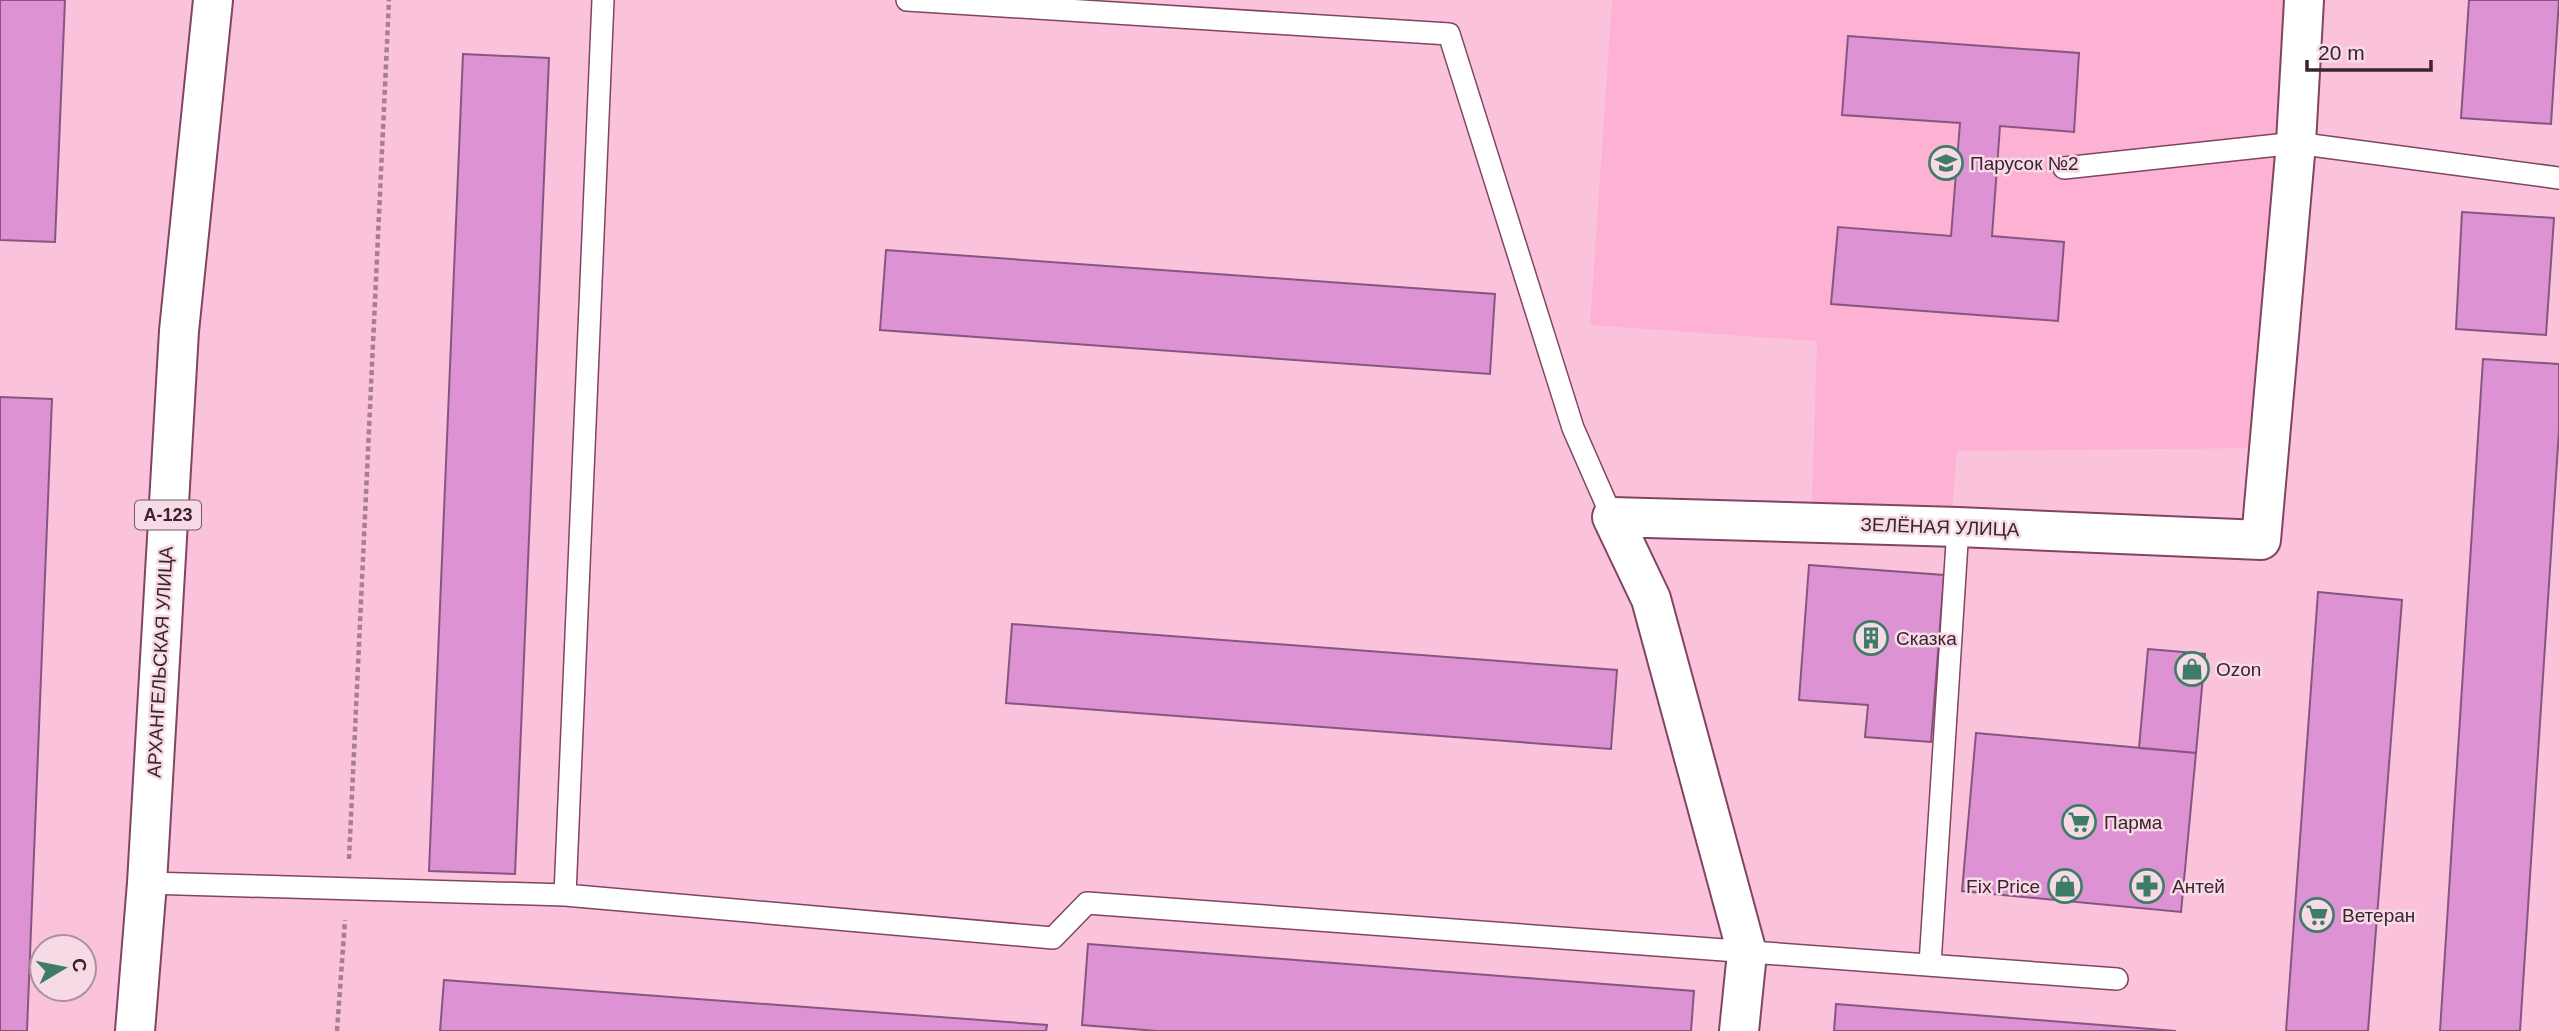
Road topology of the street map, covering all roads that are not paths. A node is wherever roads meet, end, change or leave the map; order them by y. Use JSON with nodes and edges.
{"nodes":[{"id":1,"x":213,"y":0,"type":"edge"},
{"id":2,"x":603,"y":0,"type":"edge"},
{"id":3,"x":907,"y":0,"type":"edge"},
{"id":4,"x":2304,"y":0,"type":"edge"},
{"id":5,"x":2296,"y":143,"type":"junction"},
{"id":6,"x":2064,"y":168,"type":"dead end"},
{"id":7,"x":2559,"y":178,"type":"edge"},
{"id":8,"x":1612,"y":517,"type":"junction"},
{"id":9,"x":1958,"y":527,"type":"junction"},
{"id":10,"x":147,"y":883,"type":"junction"},
{"id":11,"x":565,"y":895,"type":"junction"},
{"id":12,"x":1747,"y":953,"type":"junction"},
{"id":13,"x":1930,"y":964,"type":"junction"},
{"id":14,"x":2117,"y":979,"type":"dead end"},
{"id":15,"x":135,"y":1031,"type":"edge"},
{"id":16,"x":1739,"y":1031,"type":"edge"}],
"edges":[{"from":1,"to":10,"type":"street","name":"АРХАНГЕЛЬСКАЯ УЛИЦА","number":"А-123"},
{"from":2,"to":11,"type":"lane"},
{"from":3,"to":8,"type":"lane"},
{"from":4,"to":5,"type":"street","name":"ЗЕЛЁНАЯ УЛИЦА"},
{"from":5,"to":6,"type":"lane"},
{"from":5,"to":7,"type":"lane"},
{"from":5,"to":9,"type":"street","name":"ЗЕЛЁНАЯ УЛИЦА"},
{"from":8,"to":9,"type":"street","name":"ЗЕЛЁНАЯ УЛИЦА"},
{"from":8,"to":12,"type":"street"},
{"from":9,"to":13,"type":"lane"},
{"from":10,"to":11,"type":"lane"},
{"from":10,"to":15,"type":"street","name":"АРХАНГЕЛЬСКАЯ УЛИЦА","number":"А-123"},
{"from":11,"to":12,"type":"lane"},
{"from":12,"to":13,"type":"lane"},
{"from":12,"to":16,"type":"street"},
{"from":13,"to":14,"type":"lane"}]}
